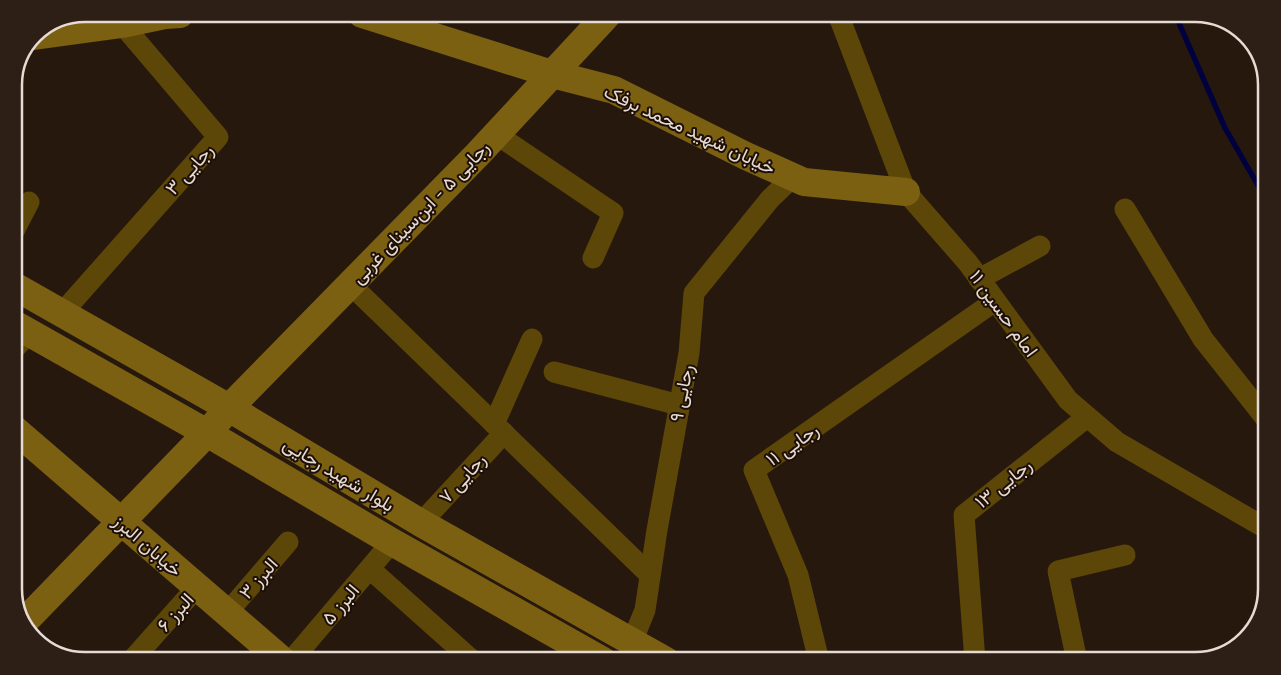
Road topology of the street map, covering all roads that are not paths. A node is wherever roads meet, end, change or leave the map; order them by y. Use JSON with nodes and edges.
{"nodes":[{"id":1,"x":132,"y":22,"type":"edge"},
{"id":2,"x":387,"y":22,"type":"edge"},
{"id":3,"x":601,"y":22,"type":"edge"},
{"id":4,"x":841,"y":22,"type":"edge"},
{"id":5,"x":122,"y":24,"type":"junction"},
{"id":6,"x":49,"y":34,"type":"edge"},
{"id":7,"x":552,"y":74,"type":"junction"},
{"id":8,"x":496,"y":134,"type":"junction"},
{"id":9,"x":793,"y":177,"type":"junction"},
{"id":10,"x":906,"y":192,"type":"junction"},
{"id":11,"x":29,"y":202,"type":"dead end"},
{"id":12,"x":1125,"y":209,"type":"dead end"},
{"id":13,"x":23,"y":214,"type":"edge"},
{"id":14,"x":1040,"y":246,"type":"dead end"},
{"id":15,"x":593,"y":258,"type":"dead end"},
{"id":16,"x":979,"y":279,"type":"junction"},
{"id":17,"x":350,"y":284,"type":"junction"},
{"id":18,"x":23,"y":291,"type":"edge"},
{"id":19,"x":995,"y":301,"type":"junction"},
{"id":20,"x":62,"y":313,"type":"junction"},
{"id":21,"x":23,"y":337,"type":"edge"},
{"id":22,"x":532,"y":339,"type":"dead end"},
{"id":23,"x":554,"y":372,"type":"dead end"},
{"id":24,"x":680,"y":405,"type":"junction"},
{"id":25,"x":229,"y":408,"type":"junction"},
{"id":26,"x":1258,"y":409,"type":"edge"},
{"id":27,"x":1087,"y":416,"type":"junction"},
{"id":28,"x":499,"y":428,"type":"junction"},
{"id":29,"x":207,"y":433,"type":"junction"},
{"id":30,"x":23,"y":437,"type":"edge"},
{"id":31,"x":120,"y":521,"type":"junction"},
{"id":32,"x":421,"y":523,"type":"junction"},
{"id":33,"x":1258,"y":524,"type":"edge"},
{"id":34,"x":288,"y":542,"type":"dead end"},
{"id":35,"x":392,"y":542,"type":"junction"},
{"id":36,"x":1125,"y":555,"type":"dead end"},
{"id":37,"x":370,"y":569,"type":"junction"},
{"id":38,"x":650,"y":574,"type":"junction"},
{"id":39,"x":197,"y":587,"type":"junction"},
{"id":40,"x":227,"y":614,"type":"junction"},
{"id":41,"x":29,"y":617,"type":"edge"},
{"id":42,"x":632,"y":642,"type":"junction"},
{"id":43,"x":139,"y":652,"type":"edge"},
{"id":44,"x":271,"y":652,"type":"edge"},
{"id":45,"x":299,"y":652,"type":"edge"},
{"id":46,"x":463,"y":652,"type":"edge"},
{"id":47,"x":588,"y":652,"type":"edge"},
{"id":48,"x":650,"y":652,"type":"edge"},
{"id":49,"x":816,"y":652,"type":"edge"},
{"id":50,"x":974,"y":652,"type":"edge"},
{"id":51,"x":1076,"y":652,"type":"edge"}],
"edges":[{"from":1,"to":5,"type":"street"},
{"from":2,"to":7,"type":"street","name":"خیابان شهید محمد برفک"},
{"from":3,"to":7,"type":"street","name":"رجایی ۵ - ابن‌سینای غربی"},
{"from":4,"to":10,"type":"street","name":"امام حسین ۱۱"},
{"from":5,"to":6,"type":"street"},
{"from":5,"to":20,"type":"street","name":"رجایی ۳"},
{"from":7,"to":8,"type":"street","name":"رجایی ۵ - ابن‌سینای غربی"},
{"from":7,"to":9,"type":"street","name":"خیابان شهید محمد برفک"},
{"from":8,"to":15,"type":"street"},
{"from":8,"to":17,"type":"street","name":"رجایی ۵ - ابن‌سینای غربی"},
{"from":9,"to":10,"type":"street","name":"خیابان شهید محمد برفک"},
{"from":9,"to":24,"type":"street","name":"رجایی ۹"},
{"from":10,"to":16,"type":"street","name":"امام حسین ۱۱"},
{"from":11,"to":13,"type":"street"},
{"from":12,"to":26,"type":"street"},
{"from":14,"to":16,"type":"street"},
{"from":16,"to":19,"type":"street","name":"امام حسین ۱۱"},
{"from":17,"to":25,"type":"street","name":"رجایی ۵ - ابن‌سینای غربی"},
{"from":17,"to":28,"type":"street"},
{"from":18,"to":20,"type":"street","name":"بلوار شهید رجایی"},
{"from":19,"to":27,"type":"street","name":"امام حسین ۱۱"},
{"from":19,"to":49,"type":"street","name":"رجایی ۱۱"},
{"from":20,"to":25,"type":"street","name":"بلوار شهید رجایی"},
{"from":21,"to":29,"type":"street","name":"بلوار شهید رجایی"},
{"from":22,"to":28,"type":"street","name":"رجایی ۷"},
{"from":23,"to":24,"type":"street"},
{"from":24,"to":38,"type":"street","name":"رجایی ۹"},
{"from":25,"to":29,"type":"street","name":"رجایی ۵ - ابن‌سینای غربی"},
{"from":25,"to":32,"type":"street","name":"بلوار شهید رجایی"},
{"from":27,"to":33,"type":"street","name":"امام حسین ۱۱"},
{"from":27,"to":50,"type":"street","name":"رجایی ۱۳"},
{"from":28,"to":32,"type":"street","name":"رجایی ۷"},
{"from":28,"to":38,"type":"street"},
{"from":29,"to":31,"type":"street","name":"رجایی ۵ - ابن‌سینای غربی"},
{"from":29,"to":35,"type":"street","name":"بلوار شهید رجایی"},
{"from":30,"to":31,"type":"street","name":"خیابان البرز"},
{"from":31,"to":39,"type":"street","name":"خیابان البرز"},
{"from":31,"to":41,"type":"street","name":"رجایی ۵ - ابن‌سینای غربی"},
{"from":32,"to":42,"type":"street","name":"بلوار شهید رجایی"},
{"from":34,"to":40,"type":"street","name":"البرز ۳"},
{"from":35,"to":37,"type":"street","name":"البرز ۵"},
{"from":35,"to":47,"type":"street","name":"بلوار شهید رجایی"},
{"from":36,"to":51,"type":"street"},
{"from":37,"to":45,"type":"street","name":"البرز ۵"},
{"from":37,"to":46,"type":"street"},
{"from":38,"to":42,"type":"street","name":"رجایی ۹"},
{"from":39,"to":40,"type":"street","name":"خیابان البرز"},
{"from":39,"to":43,"type":"street","name":"البرز ۶"},
{"from":40,"to":44,"type":"street","name":"خیابان البرز"},
{"from":42,"to":48,"type":"street","name":"بلوار شهید رجایی"}]}
